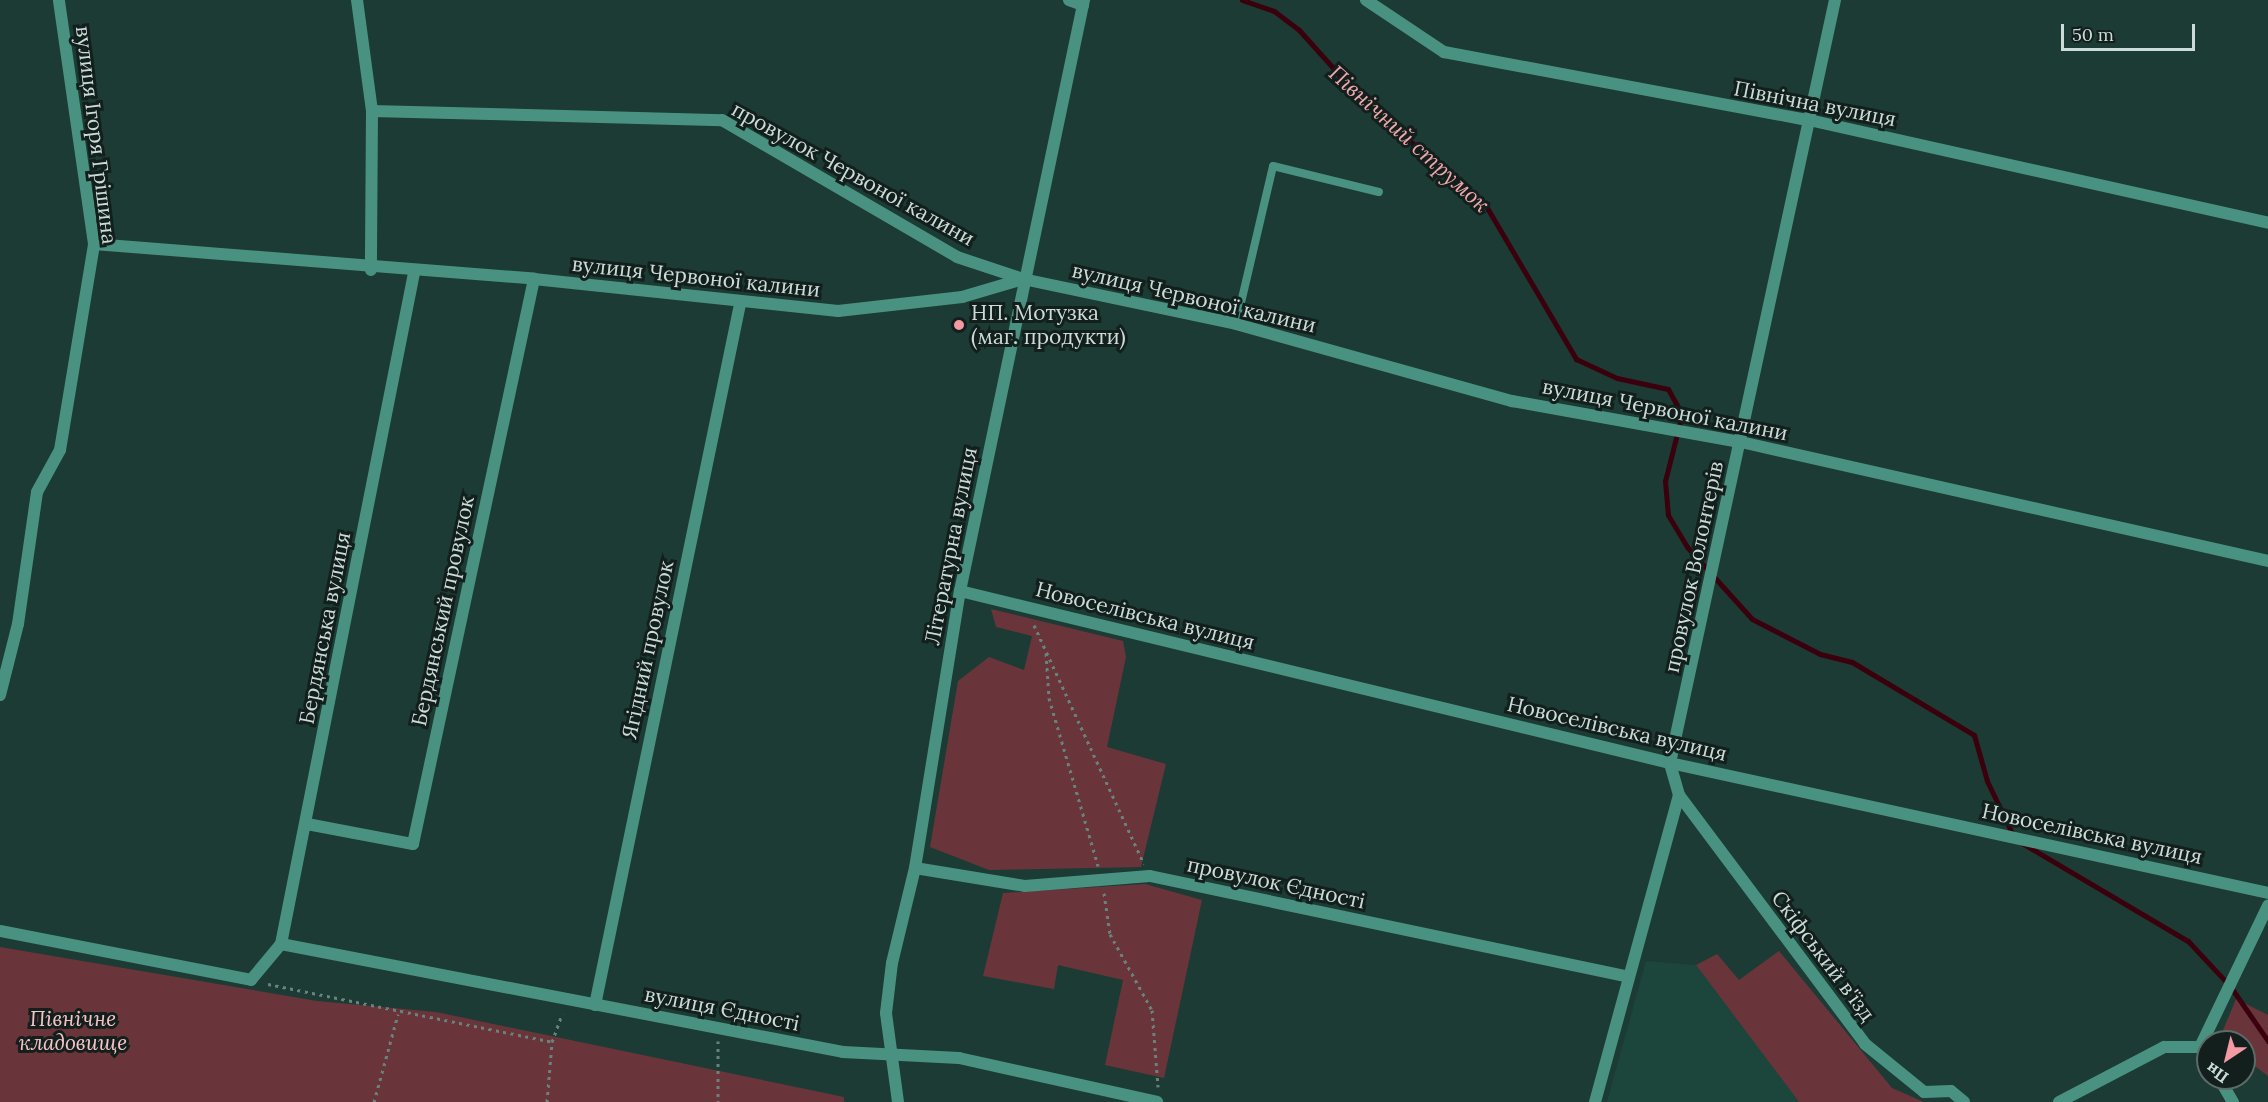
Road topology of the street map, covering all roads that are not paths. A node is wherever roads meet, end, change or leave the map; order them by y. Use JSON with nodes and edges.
{"nodes":[{"id":1,"x":59,"y":0,"type":"edge"},
{"id":2,"x":357,"y":0,"type":"edge"},
{"id":3,"x":1069,"y":0,"type":"edge"},
{"id":4,"x":1366,"y":0,"type":"edge"},
{"id":5,"x":1834,"y":0,"type":"edge"},
{"id":6,"x":1083,"y":2,"type":"edge"},
{"id":7,"x":372,"y":111,"type":"junction"},
{"id":8,"x":1809,"y":120,"type":"junction"},
{"id":9,"x":1379,"y":192,"type":"dead end"},
{"id":10,"x":2268,"y":223,"type":"edge"},
{"id":11,"x":94,"y":244,"type":"junction"},
{"id":12,"x":371,"y":270,"type":"junction"},
{"id":13,"x":414,"y":273,"type":"junction"},
{"id":14,"x":534,"y":279,"type":"junction"},
{"id":15,"x":1023,"y":279,"type":"junction"},
{"id":16,"x":740,"y":304,"type":"junction"},
{"id":17,"x":1236,"y":324,"type":"junction"},
{"id":18,"x":1741,"y":442,"type":"junction"},
{"id":19,"x":2268,"y":561,"type":"edge"},
{"id":20,"x":960,"y":591,"type":"junction"},
{"id":21,"x":0,"y":695,"type":"edge"},
{"id":22,"x":1670,"y":763,"type":"junction"},
{"id":23,"x":1679,"y":795,"type":"junction"},
{"id":24,"x":307,"y":824,"type":"junction"},
{"id":25,"x":915,"y":868,"type":"junction"},
{"id":26,"x":2268,"y":893,"type":"edge"},
{"id":27,"x":2268,"y":906,"type":"edge"},
{"id":28,"x":0,"y":931,"type":"edge"},
{"id":29,"x":281,"y":944,"type":"junction"},
{"id":30,"x":1626,"y":976,"type":"junction"},
{"id":31,"x":595,"y":1005,"type":"junction"},
{"id":32,"x":2208,"y":1030,"type":"edge"},
{"id":33,"x":2196,"y":1047,"type":"edge"},
{"id":34,"x":889,"y":1052,"type":"junction"},
{"id":35,"x":1160,"y":1099,"type":"edge"},
{"id":36,"x":898,"y":1102,"type":"edge"},
{"id":37,"x":1595,"y":1102,"type":"edge"},
{"id":38,"x":1964,"y":1102,"type":"edge"},
{"id":39,"x":2059,"y":1102,"type":"edge"}],
"edges":[{"from":1,"to":11,"type":"street","name":"вулиця Ігоря Грішина"},
{"from":2,"to":7,"type":"street"},
{"from":3,"to":6,"type":"street"},
{"from":4,"to":8,"type":"street","name":"Північна вулиця"},
{"from":5,"to":8,"type":"street","name":"провулок Волонтерів"},
{"from":6,"to":15,"type":"street","name":"Літературна вулиця"},
{"from":7,"to":12,"type":"street"},
{"from":7,"to":15,"type":"street","name":"провулок Червоної калини"},
{"from":8,"to":10,"type":"street","name":"Північна вулиця"},
{"from":8,"to":18,"type":"street","name":"провулок Волонтерів"},
{"from":9,"to":17,"type":"lane"},
{"from":11,"to":12,"type":"street","name":"вулиця Червоної калини"},
{"from":11,"to":21,"type":"street","name":"вулиця Ігоря Грішина"},
{"from":12,"to":13,"type":"street","name":"вулиця Червоної калини"},
{"from":13,"to":14,"type":"street","name":"вулиця Червоної калини"},
{"from":13,"to":24,"type":"street","name":"Бердянська вулиця"},
{"from":14,"to":16,"type":"street","name":"вулиця Червоної калини"},
{"from":14,"to":24,"type":"street","name":"Бердянський провулок"},
{"from":15,"to":16,"type":"street","name":"вулиця Червоної калини"},
{"from":15,"to":17,"type":"street","name":"вулиця Червоної калини"},
{"from":15,"to":20,"type":"street","name":"Літературна вулиця"},
{"from":16,"to":31,"type":"street","name":"Ягідний провулок"},
{"from":17,"to":18,"type":"street","name":"вулиця Червоної калини"},
{"from":18,"to":19,"type":"street","name":"вулиця Червоної калини"},
{"from":18,"to":22,"type":"street","name":"провулок Волонтерів"},
{"from":20,"to":22,"type":"street","name":"Новоселівська вулиця"},
{"from":20,"to":25,"type":"street","name":"Літературна вулиця"},
{"from":22,"to":23,"type":"street","name":"провулок Волонтерів"},
{"from":22,"to":26,"type":"street","name":"Новоселівська вулиця"},
{"from":23,"to":30,"type":"street"},
{"from":23,"to":38,"type":"street","name":"Скіфський в'їзд"},
{"from":24,"to":29,"type":"street","name":"Бердянська вулиця"},
{"from":25,"to":30,"type":"street","name":"провулок Єдності"},
{"from":25,"to":34,"type":"street","name":"Літературна вулиця"},
{"from":27,"to":32,"type":"street"},
{"from":28,"to":29,"type":"street","name":"Бердянська вулиця"},
{"from":29,"to":31,"type":"street","name":"вулиця Єдності"},
{"from":30,"to":37,"type":"street"},
{"from":31,"to":34,"type":"street","name":"вулиця Єдності"},
{"from":33,"to":39,"type":"street"},
{"from":34,"to":35,"type":"street","name":"вулиця Єдності"},
{"from":34,"to":36,"type":"street","name":"Літературна вулиця"}]}
